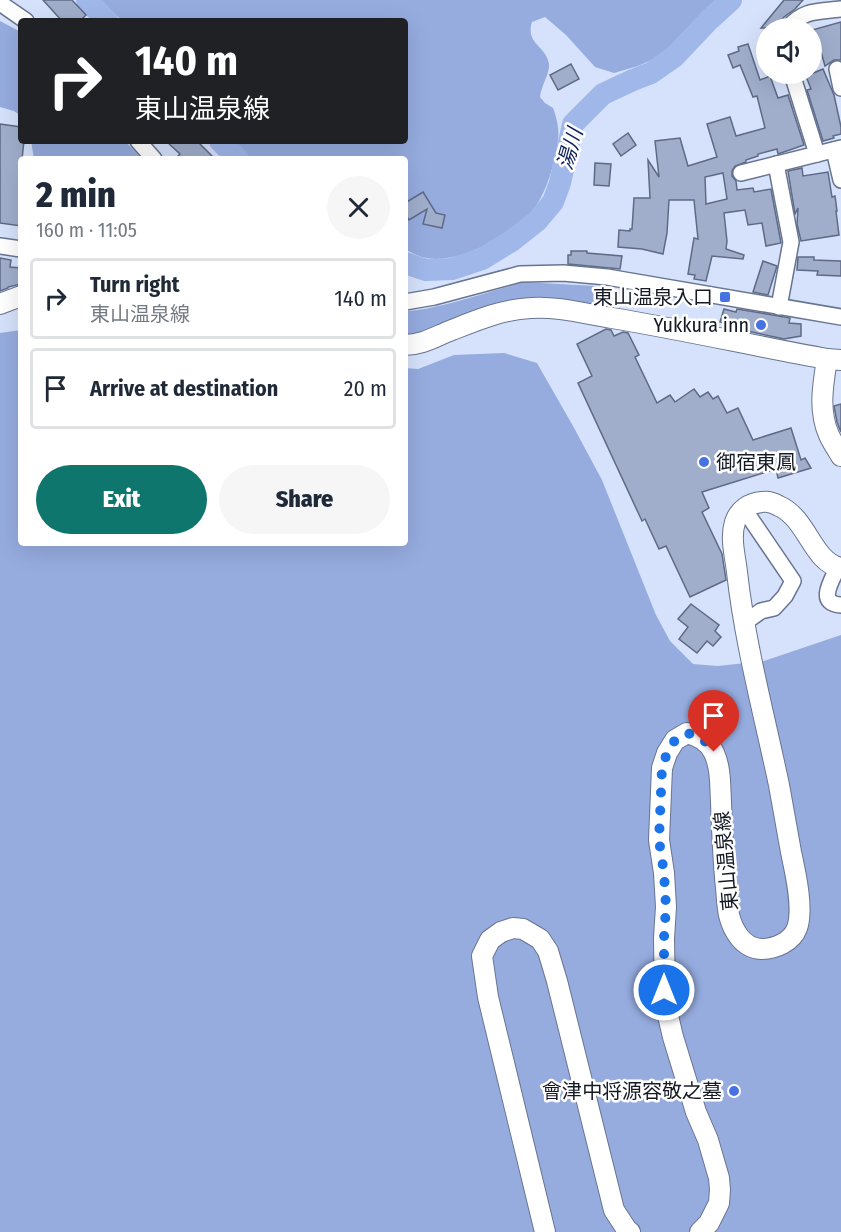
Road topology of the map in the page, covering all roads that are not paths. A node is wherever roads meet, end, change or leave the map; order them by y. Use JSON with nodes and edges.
{"nodes":[{"id":1,"x":0,"y":3,"type":"edge"},
{"id":2,"x":841,"y":9,"type":"edge"},
{"id":3,"x":22,"y":18,"type":"edge"},
{"id":4,"x":798,"y":18,"type":"edge"},
{"id":5,"x":837,"y":69,"type":"dead end"},
{"id":6,"x":795,"y":84,"type":"edge"},
{"id":7,"x":841,"y":88,"type":"edge"},
{"id":8,"x":141,"y":144,"type":"edge"},
{"id":9,"x":838,"y":149,"type":"edge"},
{"id":10,"x":817,"y":154,"type":"junction"},
{"id":11,"x":151,"y":156,"type":"edge"},
{"id":12,"x":776,"y":164,"type":"junction"},
{"id":13,"x":741,"y":173,"type":"dead end"},
{"id":14,"x":841,"y":180,"type":"edge"},
{"id":15,"x":0,"y":246,"type":"edge"},
{"id":16,"x":18,"y":249,"type":"edge"},
{"id":17,"x":18,"y":297,"type":"edge"},
{"id":18,"x":408,"y":301,"type":"edge"},
{"id":19,"x":0,"y":304,"type":"edge"},
{"id":20,"x":778,"y":307,"type":"junction"},
{"id":21,"x":841,"y":317,"type":"edge"},
{"id":22,"x":408,"y":344,"type":"edge"},
{"id":23,"x":834,"y":360,"type":"edge"},
{"id":24,"x":841,"y":456,"type":"edge"},
{"id":25,"x":744,"y":509,"type":"junction"},
{"id":26,"x":839,"y":568,"type":"edge"},
{"id":27,"x":841,"y":605,"type":"edge"},
{"id":28,"x":744,"y":623,"type":"junction"},
{"id":29,"x":545,"y":1232,"type":"edge"},
{"id":30,"x":630,"y":1232,"type":"edge"},
{"id":31,"x":700,"y":1232,"type":"edge"}],
"edges":[{"from":1,"to":3,"type":"street"},
{"from":2,"to":4,"type":"street"},
{"from":5,"to":7,"type":"street"},
{"from":6,"to":10,"type":"street"},
{"from":8,"to":11,"type":"street"},
{"from":9,"to":10,"type":"street"},
{"from":9,"to":14,"type":"street"},
{"from":10,"to":12,"type":"street"},
{"from":12,"to":13,"type":"street"},
{"from":12,"to":20,"type":"street"},
{"from":15,"to":16,"type":"street"},
{"from":17,"to":19,"type":"main road"},
{"from":18,"to":20,"type":"street"},
{"from":20,"to":21,"type":"street"},
{"from":22,"to":23,"type":"main road"},
{"from":23,"to":24,"type":"main road"},
{"from":25,"to":26,"type":"main road"},
{"from":25,"to":28,"type":"main road","name":"東山温泉線"},
{"from":25,"to":28,"type":"street"},
{"from":26,"to":27,"type":"street"},
{"from":28,"to":31,"type":"main road","name":"東山温泉線"},
{"from":29,"to":30,"type":"main road"}]}
